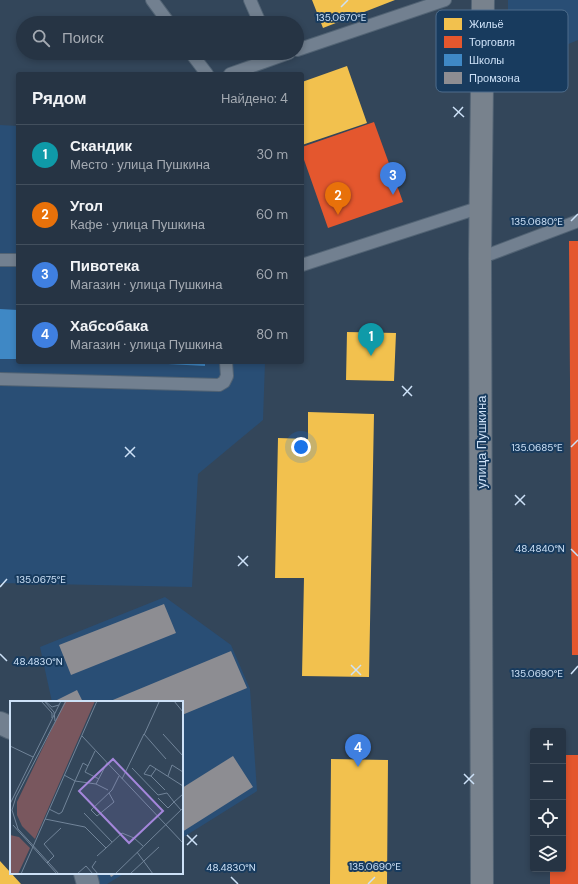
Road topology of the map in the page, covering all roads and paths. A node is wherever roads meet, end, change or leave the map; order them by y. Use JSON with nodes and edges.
{"nodes":[{"id":1,"x":152,"y":0,"type":"edge"},
{"id":2,"x":250,"y":0,"type":"edge"},
{"id":3,"x":445,"y":0,"type":"edge"},
{"id":4,"x":483,"y":0,"type":"edge"},
{"id":5,"x":483,"y":10,"type":"edge"},
{"id":6,"x":164,"y":16,"type":"edge"},
{"id":7,"x":257,"y":16,"type":"edge"},
{"id":8,"x":304,"y":48,"type":"edge"},
{"id":9,"x":197,"y":60,"type":"edge"},
{"id":10,"x":263,"y":60,"type":"edge"},
{"id":11,"x":206,"y":72,"type":"edge"},
{"id":12,"x":235,"y":72,"type":"edge"},
{"id":13,"x":482,"y":92,"type":"edge"},
{"id":14,"x":481,"y":207,"type":"junction"},
{"id":15,"x":578,"y":221,"type":"edge"},
{"id":16,"x":480,"y":258,"type":"junction"},
{"id":17,"x":0,"y":260,"type":"edge"},
{"id":18,"x":16,"y":260,"type":"edge"},
{"id":19,"x":304,"y":264,"type":"edge"},
{"id":20,"x":226,"y":364,"type":"edge"},
{"id":21,"x":0,"y":379,"type":"edge"},
{"id":22,"x":0,"y":723,"type":"edge"},
{"id":23,"x":10,"y":728,"type":"edge"},
{"id":24,"x":85,"y":874,"type":"edge"},
{"id":25,"x":88,"y":884,"type":"edge"},
{"id":26,"x":482,"y":884,"type":"edge"}],
"edges":[{"from":1,"to":6,"type":"lane"},
{"from":2,"to":7,"type":"lane"},
{"from":3,"to":8,"type":"lane"},
{"from":4,"to":5,"type":"street","name":"улица Пушкина"},
{"from":9,"to":11,"type":"lane"},
{"from":10,"to":12,"type":"lane"},
{"from":13,"to":14,"type":"street","name":"улица Пушкина"},
{"from":14,"to":16,"type":"street","name":"улица Пушкина"},
{"from":14,"to":19,"type":"lane"},
{"from":15,"to":16,"type":"lane"},
{"from":16,"to":26,"type":"street","name":"улица Пушкина"},
{"from":17,"to":18,"type":"lane"},
{"from":20,"to":21,"type":"lane"},
{"from":22,"to":23,"type":"street"},
{"from":24,"to":25,"type":"street"}]}
